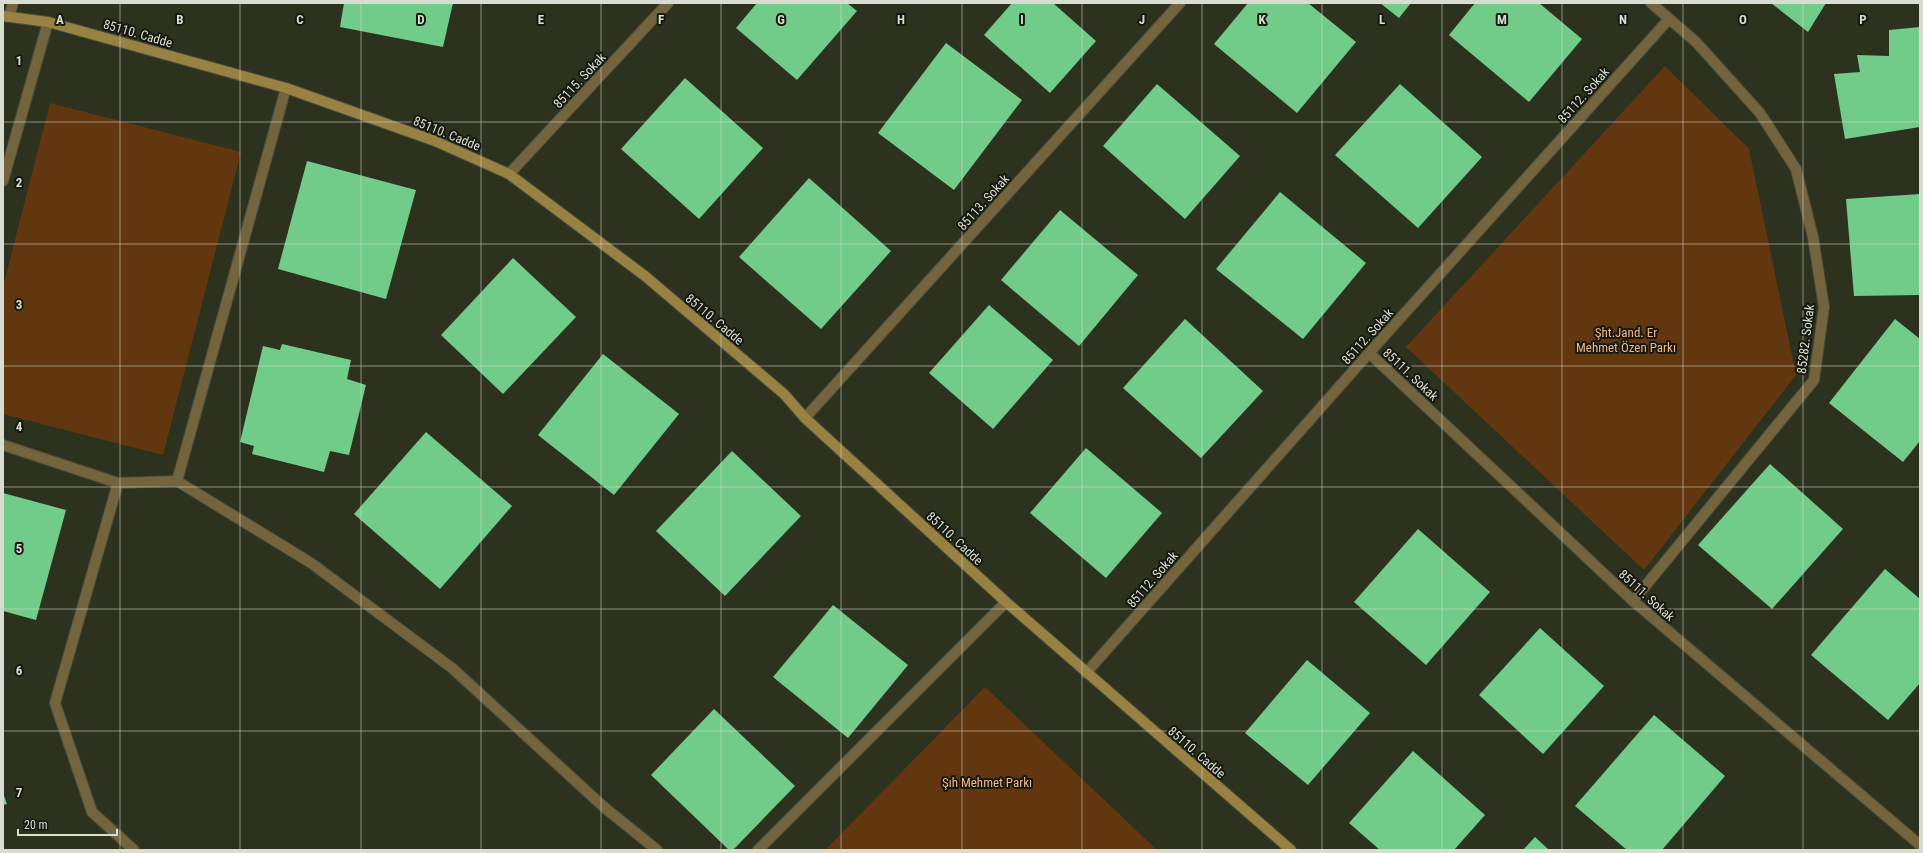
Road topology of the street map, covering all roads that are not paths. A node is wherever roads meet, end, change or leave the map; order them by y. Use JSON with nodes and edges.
{"nodes":[{"id":1,"x":13,"y":3,"type":"edge"},
{"id":2,"x":668,"y":3,"type":"edge"},
{"id":3,"x":1180,"y":3,"type":"edge"},
{"id":4,"x":1651,"y":3,"type":"edge"},
{"id":5,"x":6,"y":16,"type":"edge"},
{"id":6,"x":1669,"y":19,"type":"junction"},
{"id":7,"x":48,"y":22,"type":"junction"},
{"id":8,"x":286,"y":88,"type":"junction"},
{"id":9,"x":509,"y":174,"type":"junction"},
{"id":10,"x":3,"y":181,"type":"edge"},
{"id":11,"x":1369,"y":353,"type":"junction"},
{"id":12,"x":806,"y":418,"type":"junction"},
{"id":13,"x":3,"y":445,"type":"edge"},
{"id":14,"x":177,"y":482,"type":"junction"},
{"id":15,"x":118,"y":483,"type":"junction"},
{"id":16,"x":1006,"y":602,"type":"junction"},
{"id":17,"x":1633,"y":602,"type":"junction"},
{"id":18,"x":1086,"y":673,"type":"junction"},
{"id":19,"x":1920,"y":845,"type":"edge"},
{"id":20,"x":134,"y":850,"type":"edge"},
{"id":21,"x":657,"y":850,"type":"edge"},
{"id":22,"x":758,"y":850,"type":"edge"},
{"id":23,"x":1291,"y":850,"type":"edge"}],
"edges":[{"from":1,"to":5,"type":"street"},
{"from":2,"to":9,"type":"street","name":"85115. Sokak"},
{"from":3,"to":12,"type":"street","name":"85113. Sokak"},
{"from":4,"to":6,"type":"street","name":"85282. Sokak"},
{"from":5,"to":7,"type":"street","name":"85110. Cadde"},
{"from":6,"to":11,"type":"street","name":"85112. Sokak"},
{"from":6,"to":17,"type":"street","name":"85282. Sokak"},
{"from":7,"to":8,"type":"street","name":"85110. Cadde"},
{"from":7,"to":10,"type":"street"},
{"from":8,"to":9,"type":"street","name":"85110. Cadde"},
{"from":8,"to":14,"type":"street"},
{"from":9,"to":12,"type":"street","name":"85110. Cadde"},
{"from":11,"to":17,"type":"street","name":"85111. Sokak"},
{"from":11,"to":18,"type":"street","name":"85112. Sokak"},
{"from":12,"to":16,"type":"street","name":"85110. Cadde"},
{"from":13,"to":15,"type":"street"},
{"from":14,"to":15,"type":"street"},
{"from":14,"to":21,"type":"street"},
{"from":15,"to":20,"type":"street"},
{"from":16,"to":18,"type":"street","name":"85110. Cadde"},
{"from":16,"to":22,"type":"street"},
{"from":17,"to":19,"type":"street","name":"85111. Sokak"},
{"from":18,"to":23,"type":"street","name":"85110. Cadde"}]}
